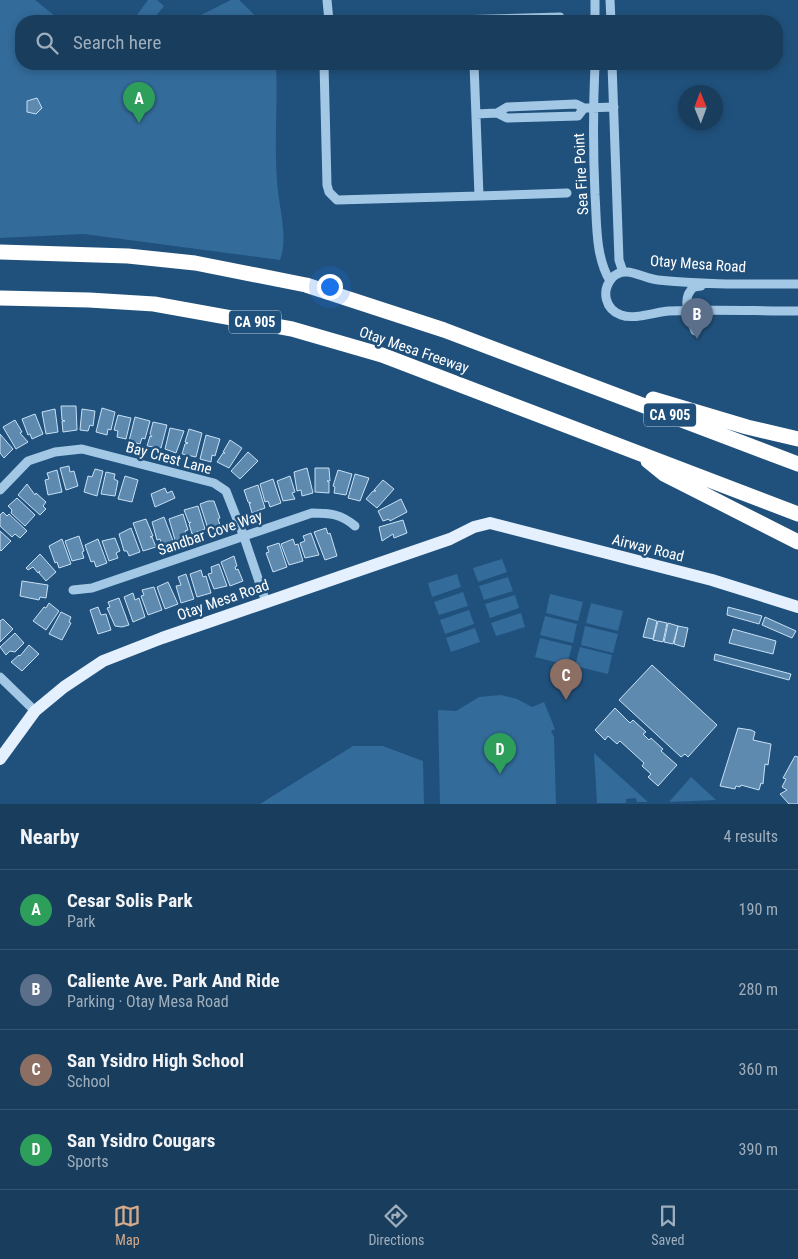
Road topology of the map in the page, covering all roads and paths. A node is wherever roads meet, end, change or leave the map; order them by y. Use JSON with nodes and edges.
{"nodes":[{"id":1,"x":328,"y":0,"type":"edge"},
{"id":2,"x":595,"y":0,"type":"edge"},
{"id":3,"x":610,"y":0,"type":"edge"},
{"id":4,"x":329,"y":15,"type":"edge"},
{"id":5,"x":595,"y":15,"type":"edge"},
{"id":6,"x":611,"y":15,"type":"edge"},
{"id":7,"x":324,"y":70,"type":"edge"},
{"id":8,"x":474,"y":70,"type":"edge"},
{"id":9,"x":594,"y":70,"type":"edge"},
{"id":10,"x":612,"y":70,"type":"edge"},
{"id":11,"x":614,"y":107,"type":"junction"},
{"id":12,"x":589,"y":108,"type":"junction"},
{"id":13,"x":476,"y":114,"type":"junction"},
{"id":14,"x":567,"y":193,"type":"dead end"},
{"id":15,"x":479,"y":196,"type":"junction"},
{"id":16,"x":0,"y":252,"type":"edge"},
{"id":17,"x":623,"y":272,"type":"junction"},
{"id":18,"x":610,"y":281,"type":"junction"},
{"id":19,"x":721,"y":284,"type":"junction"},
{"id":20,"x":798,"y":284,"type":"edge"},
{"id":21,"x":0,"y":298,"type":"edge"},
{"id":22,"x":688,"y":311,"type":"junction"},
{"id":23,"x":706,"y":311,"type":"junction"},
{"id":24,"x":798,"y":311,"type":"edge"},
{"id":25,"x":542,"y":366,"type":"junction"},
{"id":26,"x":798,"y":439,"type":"edge"},
{"id":27,"x":640,"y":453,"type":"junction"},
{"id":28,"x":798,"y":464,"type":"edge"},
{"id":29,"x":0,"y":490,"type":"edge"},
{"id":30,"x":798,"y":514,"type":"edge"},
{"id":31,"x":490,"y":523,"type":"joint"},
{"id":32,"x":355,"y":526,"type":"dead end"},
{"id":33,"x":244,"y":536,"type":"junction"},
{"id":34,"x":798,"y":542,"type":"edge"},
{"id":35,"x":72,"y":590,"type":"dead end"},
{"id":36,"x":266,"y":602,"type":"junction"},
{"id":37,"x":798,"y":607,"type":"edge"},
{"id":38,"x":0,"y":677,"type":"edge"},
{"id":39,"x":35,"y":711,"type":"junction"},
{"id":40,"x":0,"y":759,"type":"edge"}],
"edges":[{"from":1,"to":4,"type":"street"},
{"from":2,"to":5,"type":"street"},
{"from":3,"to":6,"type":"street"},
{"from":7,"to":15,"type":"street"},
{"from":8,"to":13,"type":"street"},
{"from":9,"to":12,"type":"street","name":"Sea Fire Point"},
{"from":10,"to":11,"type":"street"},
{"from":11,"to":12,"type":"street"},
{"from":11,"to":17,"type":"street"},
{"from":12,"to":13,"type":"street"},
{"from":12,"to":18,"type":"street","name":"Sea Fire Point"},
{"from":13,"to":15,"type":"street"},
{"from":14,"to":15,"type":"street"},
{"from":16,"to":25,"type":"highway","name":"Otay Mesa Freeway","number":"CA 905"},
{"from":17,"to":18,"type":"street"},
{"from":17,"to":19,"type":"street","name":"Otay Mesa Road"},
{"from":18,"to":22,"type":"street"},
{"from":19,"to":20,"type":"street","name":"Otay Mesa Road"},
{"from":19,"to":22,"type":"street"},
{"from":21,"to":27,"type":"highway","name":"Otay Mesa Freeway","number":"CA 905"},
{"from":22,"to":23,"type":"street"},
{"from":22,"to":23,"type":"street"},
{"from":23,"to":24,"type":"street"},
{"from":25,"to":26,"type":"highway"},
{"from":25,"to":28,"type":"highway","name":"Otay Mesa Freeway","number":"CA 905"},
{"from":27,"to":30,"type":"highway","name":"Otay Mesa Freeway","number":"CA 905"},
{"from":27,"to":34,"type":"highway"},
{"from":29,"to":33,"type":"street","name":"Bay Crest Lane"},
{"from":31,"to":36,"type":"main road","name":"Otay Mesa Road"},
{"from":31,"to":37,"type":"main road","name":"Airway Road"},
{"from":32,"to":33,"type":"street","name":"Sandbar Cove Way"},
{"from":33,"to":35,"type":"street","name":"Sandbar Cove Way"},
{"from":33,"to":36,"type":"street","name":"Bay Crest Lane"},
{"from":36,"to":39,"type":"main road","name":"Otay Mesa Road"},
{"from":38,"to":39,"type":"street"},
{"from":39,"to":40,"type":"main road","name":"Otay Mesa Road"}]}
